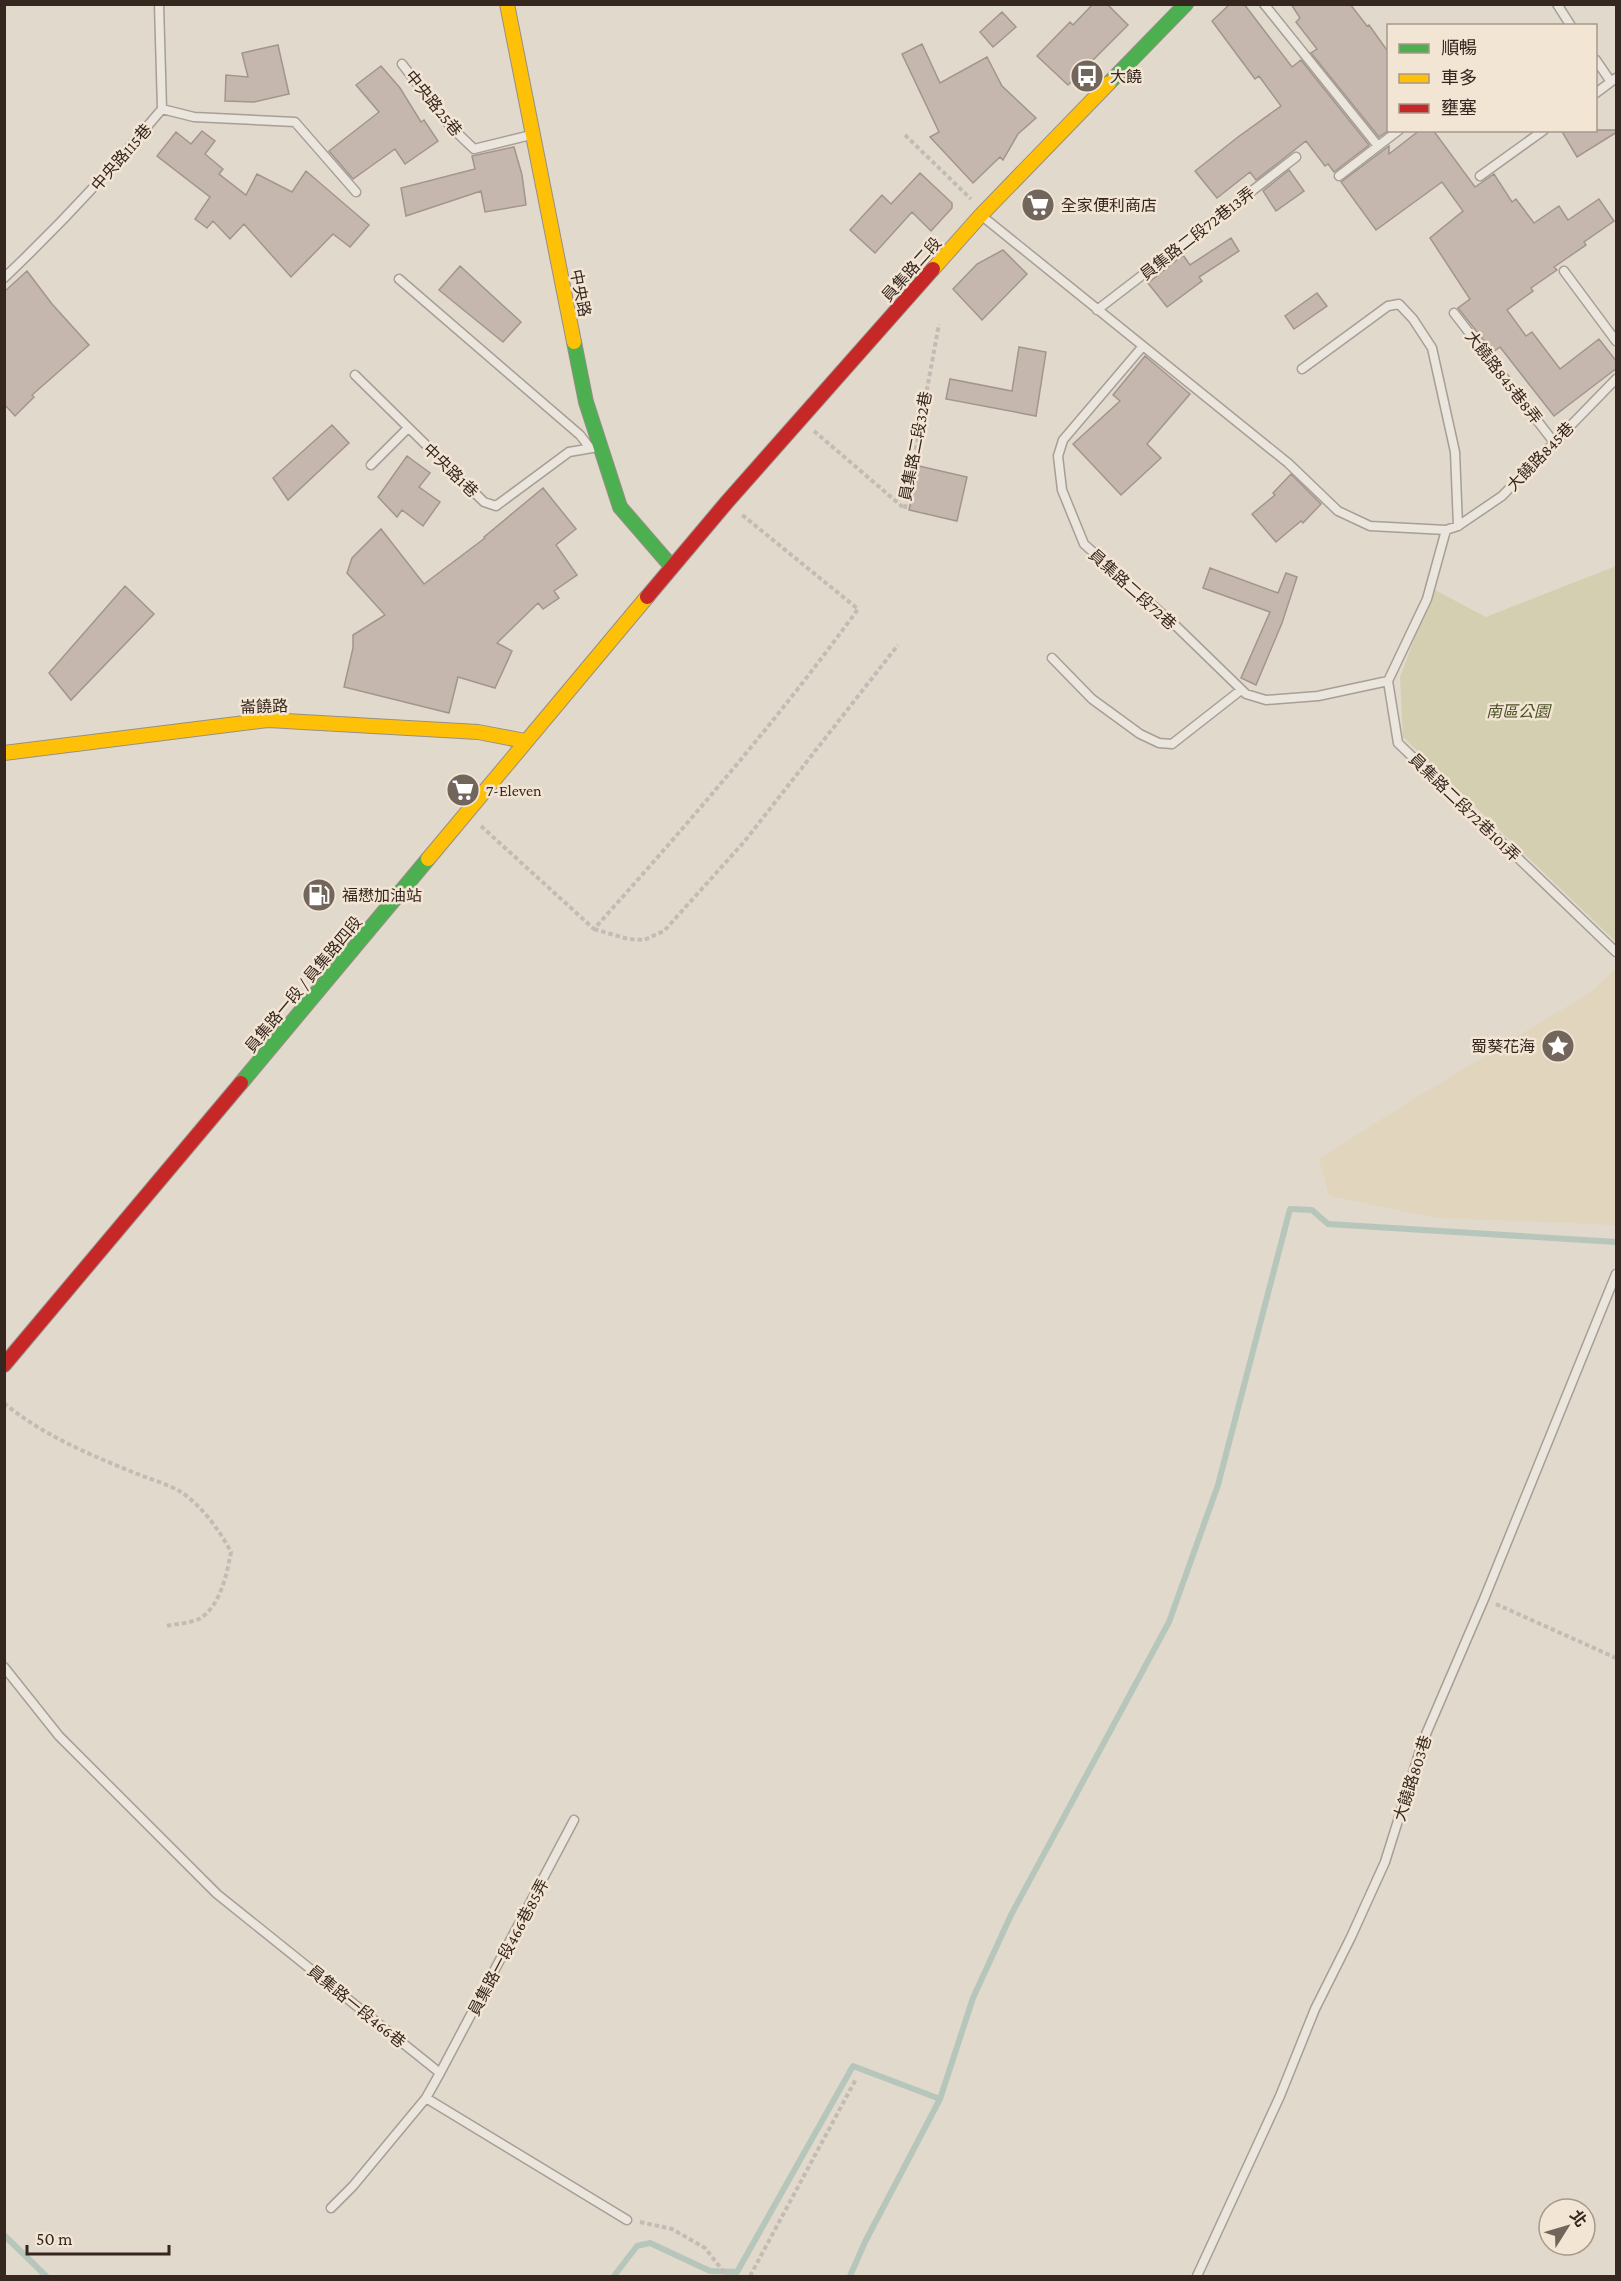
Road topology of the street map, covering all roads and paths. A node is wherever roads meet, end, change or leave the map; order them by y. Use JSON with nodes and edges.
{"nodes":[{"id":1,"x":159,"y":4,"type":"edge"},
{"id":2,"x":507,"y":4,"type":"edge"},
{"id":3,"x":1186,"y":4,"type":"edge"},
{"id":4,"x":1264,"y":4,"type":"edge"},
{"id":5,"x":1557,"y":4,"type":"edge"},
{"id":6,"x":1570,"y":24,"type":"edge"},
{"id":7,"x":1597,"y":61,"type":"edge"},
{"id":8,"x":402,"y":63,"type":"dead end"},
{"id":9,"x":1614,"y":80,"type":"edge"},
{"id":10,"x":1597,"y":92,"type":"edge"},
{"id":11,"x":162,"y":109,"type":"junction"},
{"id":12,"x":1396,"y":132,"type":"edge"},
{"id":13,"x":1541,"y":132,"type":"edge"},
{"id":14,"x":533,"y":135,"type":"junction"},
{"id":15,"x":905,"y":135,"type":"dead end"},
{"id":16,"x":1378,"y":146,"type":"junction"},
{"id":17,"x":1296,"y":157,"type":"dead end"},
{"id":18,"x":1339,"y":176,"type":"dead end"},
{"id":19,"x":1480,"y":176,"type":"dead end"},
{"id":20,"x":356,"y":192,"type":"dead end"},
{"id":21,"x":981,"y":215,"type":"junction"},
{"id":22,"x":1564,"y":271,"type":"dead end"},
{"id":23,"x":4,"y":278,"type":"edge"},
{"id":24,"x":399,"y":279,"type":"dead end"},
{"id":25,"x":1097,"y":310,"type":"junction"},
{"id":26,"x":1454,"y":313,"type":"dead end"},
{"id":27,"x":939,"y":324,"type":"dead end"},
{"id":28,"x":1617,"y":341,"type":"edge"},
{"id":29,"x":1143,"y":346,"type":"junction"},
{"id":30,"x":1302,"y":369,"type":"dead end"},
{"id":31,"x":355,"y":375,"type":"dead end"},
{"id":32,"x":1617,"y":379,"type":"edge"},
{"id":33,"x":800,"y":418,"type":"junction"},
{"id":34,"x":408,"y":428,"type":"junction"},
{"id":35,"x":1553,"y":441,"type":"junction"},
{"id":36,"x":595,"y":447,"type":"junction"},
{"id":37,"x":370,"y":465,"type":"dead end"},
{"id":38,"x":727,"y":502,"type":"junction"},
{"id":39,"x":1458,"y":526,"type":"junction"},
{"id":40,"x":1446,"y":530,"type":"junction"},
{"id":41,"x":671,"y":566,"type":"junction"},
{"id":42,"x":898,"y":645,"type":"dead end"},
{"id":43,"x":1052,"y":658,"type":"dead end"},
{"id":44,"x":1388,"y":681,"type":"junction"},
{"id":45,"x":1241,"y":690,"type":"junction"},
{"id":46,"x":525,"y":741,"type":"junction"},
{"id":47,"x":4,"y":753,"type":"edge"},
{"id":48,"x":467,"y":814,"type":"junction"},
{"id":49,"x":594,"y":929,"type":"junction"},
{"id":50,"x":1617,"y":952,"type":"edge"},
{"id":51,"x":1617,"y":1274,"type":"edge"},
{"id":52,"x":4,"y":1365,"type":"edge"},
{"id":53,"x":4,"y":1403,"type":"edge"},
{"id":54,"x":1484,"y":1599,"type":"junction"},
{"id":55,"x":166,"y":1626,"type":"dead end"},
{"id":56,"x":1617,"y":1658,"type":"edge"},
{"id":57,"x":4,"y":1667,"type":"edge"},
{"id":58,"x":574,"y":1820,"type":"dead end"},
{"id":59,"x":440,"y":2073,"type":"junction"},
{"id":60,"x":856,"y":2079,"type":"dead end"},
{"id":61,"x":426,"y":2098,"type":"junction"},
{"id":62,"x":331,"y":2208,"type":"dead end"},
{"id":63,"x":627,"y":2220,"type":"joint"},
{"id":64,"x":727,"y":2277,"type":"edge"},
{"id":65,"x":750,"y":2277,"type":"edge"},
{"id":66,"x":1197,"y":2277,"type":"edge"}],
"edges":[{"from":1,"to":11,"type":"lane","name":"中央路115巷"},
{"from":2,"to":14,"type":"main road","name":"中央路"},
{"from":3,"to":21,"type":"main road","name":"員集路二段"},
{"from":4,"to":16,"type":"lane"},
{"from":5,"to":6,"type":"lane"},
{"from":7,"to":9,"type":"lane"},
{"from":8,"to":14,"type":"lane","name":"中央路25巷"},
{"from":9,"to":10,"type":"lane"},
{"from":11,"to":20,"type":"lane"},
{"from":11,"to":23,"type":"lane","name":"中央路115巷"},
{"from":12,"to":16,"type":"lane"},
{"from":13,"to":19,"type":"lane"},
{"from":14,"to":36,"type":"main road","name":"中央路"},
{"from":15,"to":21,"type":"path"},
{"from":16,"to":18,"type":"lane"},
{"from":17,"to":25,"type":"lane","name":"員集路二段72巷13弄"},
{"from":21,"to":25,"type":"lane"},
{"from":21,"to":33,"type":"main road","name":"員集路二段"},
{"from":22,"to":28,"type":"lane"},
{"from":24,"to":36,"type":"lane"},
{"from":25,"to":29,"type":"lane"},
{"from":26,"to":35,"type":"lane","name":"大饒路845巷8弄"},
{"from":27,"to":33,"type":"path","name":"員集路二段32巷"},
{"from":29,"to":40,"type":"lane"},
{"from":29,"to":45,"type":"lane","name":"員集路二段72巷"},
{"from":30,"to":39,"type":"lane"},
{"from":31,"to":34,"type":"lane","name":"中央路1巷"},
{"from":32,"to":35,"type":"lane","name":"大饒路845巷"},
{"from":33,"to":38,"type":"main road","name":"員集路二段"},
{"from":34,"to":36,"type":"lane","name":"中央路1巷"},
{"from":34,"to":37,"type":"lane"},
{"from":35,"to":39,"type":"lane","name":"大饒路845巷"},
{"from":36,"to":41,"type":"main road","name":"中央路"},
{"from":38,"to":41,"type":"main road","name":"員集路二段"},
{"from":38,"to":49,"type":"path"},
{"from":39,"to":40,"type":"lane"},
{"from":40,"to":44,"type":"lane"},
{"from":41,"to":46,"type":"main road","name":"員集路一段 / 員集路四段"},
{"from":42,"to":49,"type":"path"},
{"from":43,"to":45,"type":"lane"},
{"from":44,"to":45,"type":"lane","name":"員集路二段72巷"},
{"from":44,"to":50,"type":"lane","name":"員集路二段72巷101弄"},
{"from":46,"to":47,"type":"main road","name":"崙饒路"},
{"from":46,"to":48,"type":"main road","name":"員集路一段 / 員集路四段"},
{"from":48,"to":49,"type":"path"},
{"from":48,"to":52,"type":"main road","name":"員集路一段 / 員集路四段"},
{"from":51,"to":54,"type":"lane","name":"大饒路803巷"},
{"from":53,"to":55,"type":"path"},
{"from":54,"to":56,"type":"path"},
{"from":54,"to":66,"type":"lane","name":"大饒路803巷"},
{"from":57,"to":59,"type":"lane","name":"員集路一段466巷"},
{"from":58,"to":59,"type":"lane","name":"員集路一段466巷85弄"},
{"from":59,"to":61,"type":"lane"},
{"from":60,"to":65,"type":"path"},
{"from":61,"to":62,"type":"lane"},
{"from":61,"to":63,"type":"lane"},
{"from":63,"to":64,"type":"path"}]}
